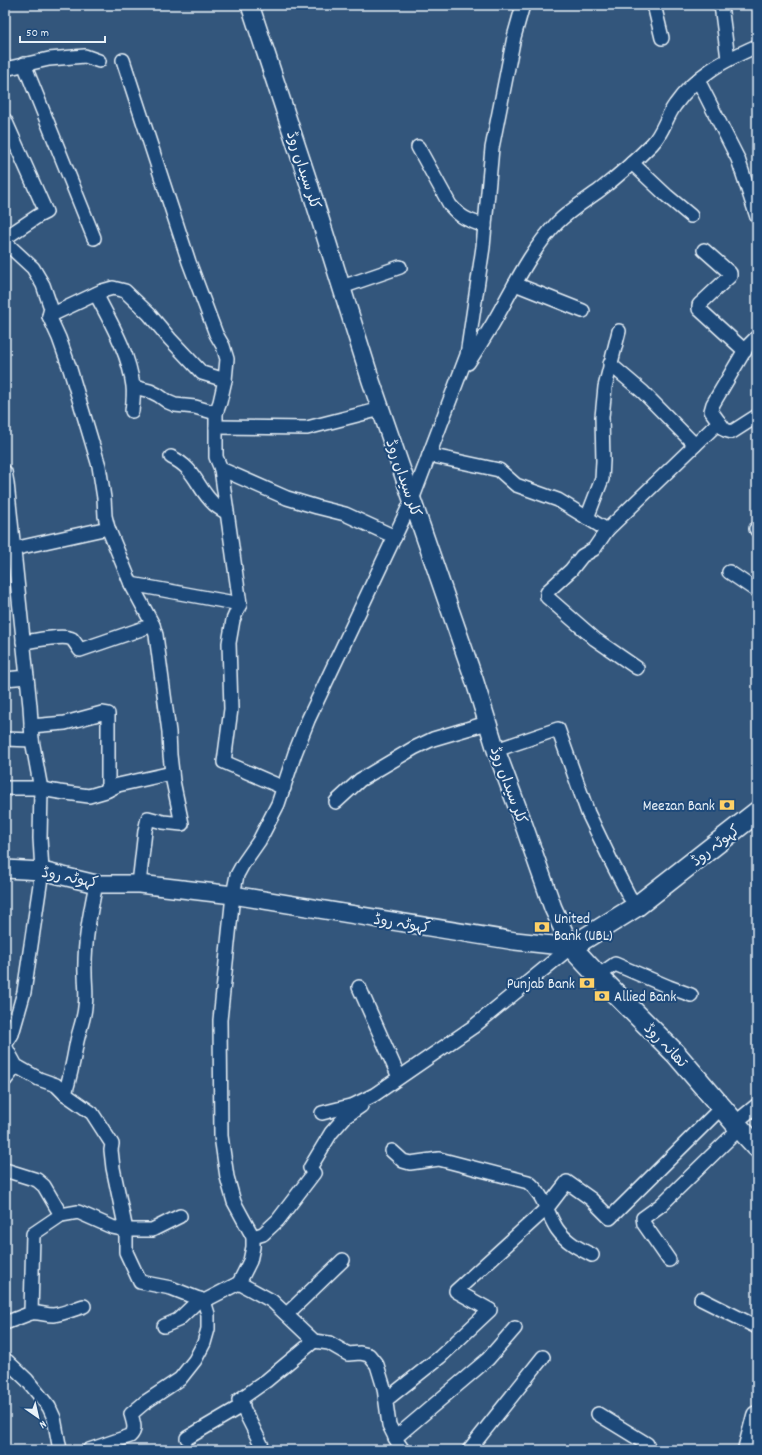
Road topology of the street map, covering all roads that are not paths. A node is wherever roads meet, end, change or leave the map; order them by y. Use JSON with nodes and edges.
{"nodes":[{"id":1,"x":250,"y":5,"type":"edge"},
{"id":2,"x":523,"y":5,"type":"edge"},
{"id":3,"x":654,"y":5,"type":"edge"},
{"id":4,"x":721,"y":5,"type":"edge"},
{"id":5,"x":662,"y":38,"type":"dead end"},
{"id":6,"x":757,"y":46,"type":"edge"},
{"id":7,"x":728,"y":59,"type":"junction"},
{"id":8,"x":123,"y":60,"type":"dead end"},
{"id":9,"x":99,"y":61,"type":"dead end"},
{"id":10,"x":24,"y":64,"type":"junction"},
{"id":11,"x":5,"y":69,"type":"edge"},
{"id":12,"x":698,"y":80,"type":"junction"},
{"id":13,"x":5,"y":120,"type":"edge"},
{"id":14,"x":418,"y":148,"type":"dead end"},
{"id":15,"x":632,"y":163,"type":"junction"},
{"id":16,"x":691,"y":216,"type":"dead end"},
{"id":17,"x":757,"y":217,"type":"edge"},
{"id":18,"x":485,"y":226,"type":"junction"},
{"id":19,"x":5,"y":238,"type":"edge"},
{"id":20,"x":94,"y":238,"type":"dead end"},
{"id":21,"x":5,"y":242,"type":"edge"},
{"id":22,"x":704,"y":250,"type":"dead end"},
{"id":23,"x":400,"y":267,"type":"dead end"},
{"id":24,"x":515,"y":284,"type":"junction"},
{"id":25,"x":342,"y":287,"type":"junction"},
{"id":26,"x":96,"y":294,"type":"junction"},
{"id":27,"x":583,"y":311,"type":"dead end"},
{"id":28,"x":49,"y":316,"type":"junction"},
{"id":29,"x":619,"y":332,"type":"dead end"},
{"id":30,"x":757,"y":338,"type":"edge"},
{"id":31,"x":745,"y":351,"type":"junction"},
{"id":32,"x":610,"y":364,"type":"junction"},
{"id":33,"x":458,"y":378,"type":"junction"},
{"id":34,"x":226,"y":380,"type":"junction"},
{"id":35,"x":134,"y":387,"type":"junction"},
{"id":36,"x":380,"y":409,"type":"junction"},
{"id":37,"x":132,"y":411,"type":"dead end"},
{"id":38,"x":216,"y":413,"type":"junction"},
{"id":39,"x":757,"y":416,"type":"edge"},
{"id":40,"x":719,"y":422,"type":"junction"},
{"id":41,"x":216,"y":427,"type":"junction"},
{"id":42,"x":695,"y":445,"type":"junction"},
{"id":43,"x":429,"y":455,"type":"junction"},
{"id":44,"x":171,"y":457,"type":"dead end"},
{"id":45,"x":220,"y":469,"type":"junction"},
{"id":46,"x":5,"y":472,"type":"edge"},
{"id":47,"x":412,"y":500,"type":"junction"},
{"id":48,"x":227,"y":513,"type":"junction"},
{"id":49,"x":587,"y":518,"type":"junction"},
{"id":50,"x":108,"y":528,"type":"junction"},
{"id":51,"x":607,"y":530,"type":"junction"},
{"id":52,"x":395,"y":538,"type":"junction"},
{"id":53,"x":11,"y":556,"type":"edge"},
{"id":54,"x":729,"y":572,"type":"dead end"},
{"id":55,"x":131,"y":584,"type":"junction"},
{"id":56,"x":757,"y":591,"type":"edge"},
{"id":57,"x":240,"y":604,"type":"junction"},
{"id":58,"x":153,"y":625,"type":"junction"},
{"id":59,"x":23,"y":642,"type":"junction"},
{"id":60,"x":637,"y":668,"type":"dead end"},
{"id":61,"x":27,"y":677,"type":"junction"},
{"id":62,"x":5,"y":679,"type":"edge"},
{"id":63,"x":488,"y":722,"type":"junction"},
{"id":64,"x":31,"y":726,"type":"junction"},
{"id":65,"x":5,"y":739,"type":"edge"},
{"id":66,"x":32,"y":740,"type":"junction"},
{"id":67,"x":496,"y":750,"type":"junction"},
{"id":68,"x":172,"y":773,"type":"junction"},
{"id":69,"x":5,"y":788,"type":"edge"},
{"id":70,"x":284,"y":788,"type":"junction"},
{"id":71,"x":41,"y":789,"type":"junction"},
{"id":72,"x":108,"y":790,"type":"junction"},
{"id":73,"x":336,"y":802,"type":"dead end"},
{"id":74,"x":757,"y":812,"type":"edge"},
{"id":75,"x":5,"y":869,"type":"edge"},
{"id":76,"x":42,"y":871,"type":"junction"},
{"id":77,"x":96,"y":884,"type":"junction"},
{"id":78,"x":139,"y":884,"type":"junction"},
{"id":79,"x":233,"y":895,"type":"junction"},
{"id":80,"x":637,"y":906,"type":"junction"},
{"id":81,"x":571,"y":947,"type":"junction"},
{"id":82,"x":598,"y":976,"type":"junction"},
{"id":83,"x":359,"y":987,"type":"dead end"},
{"id":84,"x":691,"y":994,"type":"dead end"},
{"id":85,"x":5,"y":1046,"type":"edge"},
{"id":86,"x":16,"y":1066,"type":"junction"},
{"id":87,"x":399,"y":1077,"type":"junction"},
{"id":88,"x":5,"y":1080,"type":"edge"},
{"id":89,"x":65,"y":1094,"type":"junction"},
{"id":90,"x":374,"y":1095,"type":"junction"},
{"id":91,"x":757,"y":1105,"type":"edge"},
{"id":92,"x":722,"y":1107,"type":"junction"},
{"id":93,"x":322,"y":1113,"type":"dead end"},
{"id":94,"x":738,"y":1126,"type":"junction"},
{"id":95,"x":757,"y":1147,"type":"edge"},
{"id":96,"x":392,"y":1151,"type":"dead end"},
{"id":97,"x":5,"y":1170,"type":"edge"},
{"id":98,"x":547,"y":1208,"type":"junction"},
{"id":99,"x":61,"y":1215,"type":"junction"},
{"id":100,"x":180,"y":1216,"type":"dead end"},
{"id":101,"x":126,"y":1230,"type":"junction"},
{"id":102,"x":253,"y":1237,"type":"junction"},
{"id":103,"x":592,"y":1255,"type":"dead end"},
{"id":104,"x":343,"y":1260,"type":"dead end"},
{"id":105,"x":669,"y":1260,"type":"dead end"},
{"id":106,"x":239,"y":1283,"type":"junction"},
{"id":107,"x":701,"y":1299,"type":"dead end"},
{"id":108,"x":202,"y":1300,"type":"junction"},
{"id":109,"x":84,"y":1306,"type":"dead end"},
{"id":110,"x":31,"y":1313,"type":"junction"},
{"id":111,"x":287,"y":1314,"type":"junction"},
{"id":112,"x":5,"y":1323,"type":"edge"},
{"id":113,"x":164,"y":1326,"type":"dead end"},
{"id":114,"x":757,"y":1327,"type":"edge"},
{"id":115,"x":515,"y":1328,"type":"dead end"},
{"id":116,"x":314,"y":1341,"type":"junction"},
{"id":117,"x":543,"y":1357,"type":"dead end"},
{"id":118,"x":7,"y":1362,"type":"dead end"},
{"id":119,"x":386,"y":1400,"type":"junction"},
{"id":120,"x":242,"y":1405,"type":"junction"},
{"id":121,"x":598,"y":1414,"type":"dead end"},
{"id":122,"x":757,"y":1416,"type":"edge"},
{"id":123,"x":187,"y":1438,"type":"dead end"},
{"id":124,"x":395,"y":1438,"type":"junction"},
{"id":125,"x":60,"y":1450,"type":"edge"},
{"id":126,"x":89,"y":1450,"type":"edge"},
{"id":127,"x":264,"y":1450,"type":"edge"},
{"id":128,"x":403,"y":1450,"type":"edge"},
{"id":129,"x":468,"y":1450,"type":"edge"},
{"id":130,"x":649,"y":1450,"type":"edge"},
{"id":131,"x":748,"y":1450,"type":"edge"}],
"edges":[{"from":1,"to":25,"type":"main road","name":"کلر سیداں روڈ"},
{"from":2,"to":18,"type":"street"},
{"from":3,"to":5,"type":"street"},
{"from":4,"to":7,"type":"street"},
{"from":6,"to":7,"type":"street"},
{"from":7,"to":12,"type":"street"},
{"from":8,"to":34,"type":"street"},
{"from":9,"to":10,"type":"street"},
{"from":10,"to":11,"type":"street"},
{"from":10,"to":20,"type":"street"},
{"from":12,"to":15,"type":"street"},
{"from":12,"to":17,"type":"street"},
{"from":13,"to":19,"type":"street"},
{"from":14,"to":18,"type":"street"},
{"from":15,"to":16,"type":"street"},
{"from":15,"to":24,"type":"street"},
{"from":18,"to":33,"type":"street"},
{"from":21,"to":28,"type":"street"},
{"from":22,"to":31,"type":"street"},
{"from":23,"to":25,"type":"street"},
{"from":24,"to":27,"type":"street"},
{"from":24,"to":33,"type":"street"},
{"from":25,"to":36,"type":"main road","name":"کلر سیداں روڈ"},
{"from":26,"to":28,"type":"street"},
{"from":26,"to":34,"type":"street"},
{"from":26,"to":35,"type":"street"},
{"from":28,"to":50,"type":"street"},
{"from":29,"to":32,"type":"street"},
{"from":30,"to":31,"type":"street"},
{"from":31,"to":40,"type":"street"},
{"from":32,"to":42,"type":"street"},
{"from":32,"to":49,"type":"street"},
{"from":33,"to":43,"type":"street"},
{"from":34,"to":38,"type":"street"},
{"from":35,"to":37,"type":"street"},
{"from":35,"to":38,"type":"street"},
{"from":36,"to":41,"type":"street"},
{"from":36,"to":47,"type":"main road","name":"کلر سیداں روڈ"},
{"from":38,"to":41,"type":"street"},
{"from":39,"to":40,"type":"street"},
{"from":40,"to":42,"type":"street"},
{"from":41,"to":45,"type":"street"},
{"from":42,"to":51,"type":"street"},
{"from":43,"to":47,"type":"street"},
{"from":43,"to":49,"type":"street"},
{"from":44,"to":48,"type":"street"},
{"from":45,"to":48,"type":"street"},
{"from":45,"to":52,"type":"street"},
{"from":46,"to":53,"type":"street"},
{"from":47,"to":52,"type":"street"},
{"from":47,"to":63,"type":"main road","name":"کلر سیداں روڈ"},
{"from":48,"to":57,"type":"street"},
{"from":49,"to":51,"type":"street"},
{"from":50,"to":53,"type":"street"},
{"from":50,"to":55,"type":"street"},
{"from":51,"to":60,"type":"street"},
{"from":52,"to":70,"type":"street"},
{"from":53,"to":59,"type":"street"},
{"from":54,"to":56,"type":"street"},
{"from":55,"to":57,"type":"street"},
{"from":55,"to":58,"type":"street"},
{"from":57,"to":70,"type":"street"},
{"from":58,"to":59,"type":"street"},
{"from":58,"to":68,"type":"street"},
{"from":59,"to":61,"type":"street"},
{"from":61,"to":62,"type":"street"},
{"from":61,"to":64,"type":"street"},
{"from":63,"to":67,"type":"main road","name":"کلر سیداں روڈ"},
{"from":63,"to":73,"type":"street"},
{"from":64,"to":66,"type":"street"},
{"from":64,"to":72,"type":"street"},
{"from":65,"to":66,"type":"street"},
{"from":66,"to":71,"type":"street"},
{"from":67,"to":80,"type":"street"},
{"from":67,"to":81,"type":"main road","name":"کلر سیداں روڈ"},
{"from":68,"to":72,"type":"street"},
{"from":68,"to":78,"type":"street"},
{"from":69,"to":71,"type":"street"},
{"from":70,"to":79,"type":"street"},
{"from":71,"to":72,"type":"street"},
{"from":71,"to":76,"type":"street"},
{"from":74,"to":80,"type":"highway","name":"کہوٹہ روڈ"},
{"from":75,"to":76,"type":"main road","name":"کہوٹہ روڈ"},
{"from":76,"to":77,"type":"main road","name":"کہوٹہ روڈ"},
{"from":76,"to":85,"type":"street"},
{"from":77,"to":78,"type":"main road","name":"کہوٹہ روڈ"},
{"from":77,"to":89,"type":"street"},
{"from":78,"to":79,"type":"main road","name":"کہوٹہ روڈ"},
{"from":79,"to":81,"type":"main road","name":"کہوٹہ روڈ"},
{"from":79,"to":102,"type":"street"},
{"from":80,"to":81,"type":"highway","name":"کہوٹہ روڈ"},
{"from":81,"to":82,"type":"highway","name":"تھانہ روڈ"},
{"from":81,"to":87,"type":"street"},
{"from":82,"to":84,"type":"street"},
{"from":82,"to":92,"type":"highway","name":"تھانہ روڈ"},
{"from":83,"to":87,"type":"street"},
{"from":85,"to":86,"type":"street"},
{"from":86,"to":88,"type":"street"},
{"from":86,"to":89,"type":"street"},
{"from":87,"to":90,"type":"street"},
{"from":89,"to":101,"type":"street"},
{"from":90,"to":93,"type":"street"},
{"from":90,"to":102,"type":"street"},
{"from":91,"to":94,"type":"street"},
{"from":92,"to":94,"type":"highway","name":"تھانہ روڈ"},
{"from":92,"to":98,"type":"street"},
{"from":94,"to":95,"type":"highway","name":"تھانہ روڈ"},
{"from":94,"to":105,"type":"street"},
{"from":96,"to":98,"type":"street"},
{"from":97,"to":99,"type":"street"},
{"from":98,"to":103,"type":"street"},
{"from":98,"to":119,"type":"street"},
{"from":99,"to":101,"type":"street"},
{"from":99,"to":110,"type":"street"},
{"from":100,"to":101,"type":"street"},
{"from":101,"to":108,"type":"street"},
{"from":102,"to":106,"type":"street"},
{"from":104,"to":111,"type":"street"},
{"from":106,"to":108,"type":"street"},
{"from":106,"to":111,"type":"street"},
{"from":107,"to":114,"type":"street"},
{"from":108,"to":113,"type":"street"},
{"from":108,"to":126,"type":"street"},
{"from":109,"to":110,"type":"street"},
{"from":110,"to":112,"type":"street"},
{"from":111,"to":116,"type":"street"},
{"from":115,"to":124,"type":"street"},
{"from":116,"to":119,"type":"street"},
{"from":116,"to":120,"type":"street"},
{"from":117,"to":129,"type":"street"},
{"from":118,"to":125,"type":"street"},
{"from":119,"to":124,"type":"street"},
{"from":120,"to":123,"type":"street"},
{"from":120,"to":127,"type":"street"},
{"from":121,"to":130,"type":"street"},
{"from":122,"to":131,"type":"highway"},
{"from":124,"to":128,"type":"street"}]}
